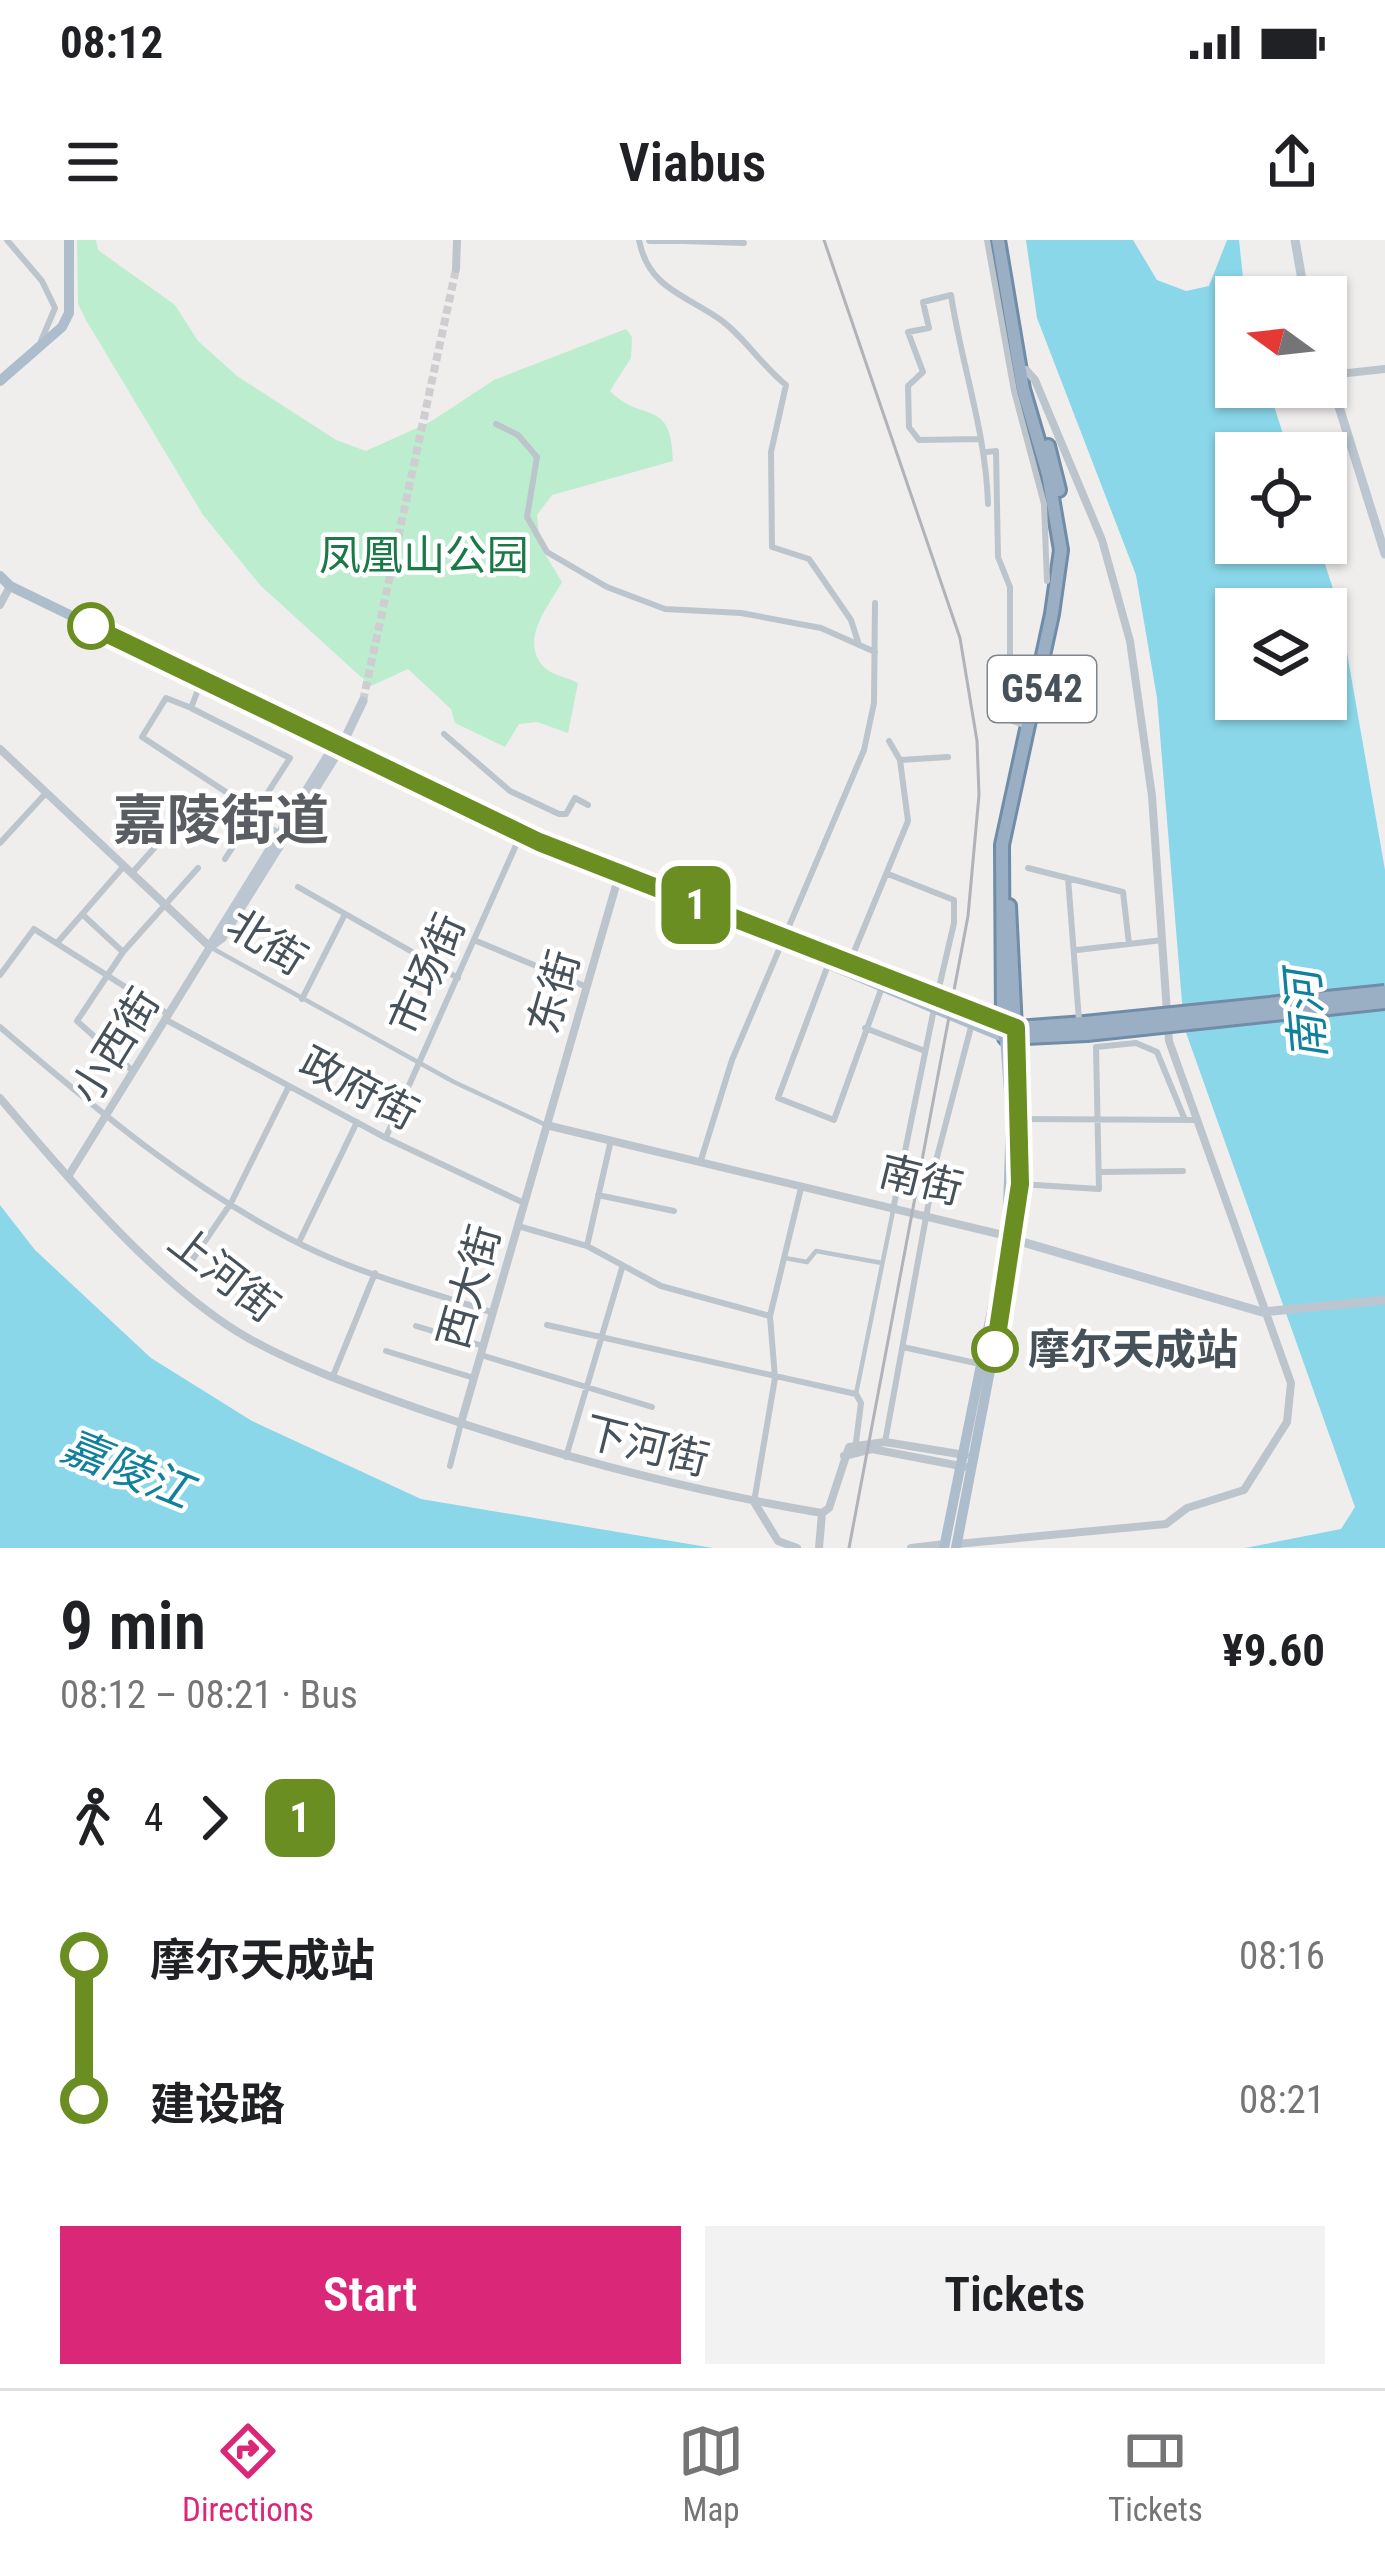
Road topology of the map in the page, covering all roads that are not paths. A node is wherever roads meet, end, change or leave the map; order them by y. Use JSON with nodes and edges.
{"nodes":[{"id":1,"x":7,"y":240,"type":"edge"},
{"id":2,"x":69,"y":240,"type":"edge"},
{"id":3,"x":457,"y":240,"type":"edge"},
{"id":4,"x":639,"y":240,"type":"edge"},
{"id":5,"x":650,"y":240,"type":"edge"},
{"id":6,"x":987,"y":240,"type":"edge"},
{"id":7,"x":1001,"y":240,"type":"edge"},
{"id":8,"x":1295,"y":240,"type":"edge"},
{"id":9,"x":684,"y":241,"type":"edge"},
{"id":10,"x":744,"y":243,"type":"dead end"},
{"id":11,"x":456,"y":269,"type":"tunnel mouth"},
{"id":12,"x":1301,"y":276,"type":"edge"},
{"id":13,"x":44,"y":344,"type":"junction"},
{"id":14,"x":1021,"y":355,"type":"junction"},
{"id":15,"x":1385,"y":369,"type":"edge"},
{"id":16,"x":1347,"y":370,"type":"edge"},
{"id":17,"x":0,"y":381,"type":"edge"},
{"id":18,"x":1340,"y":408,"type":"edge"},
{"id":19,"x":1043,"y":410,"type":"junction"},
{"id":20,"x":496,"y":424,"type":"dead end"},
{"id":21,"x":979,"y":439,"type":"junction"},
{"id":22,"x":987,"y":452,"type":"junction"},
{"id":23,"x":988,"y":504,"type":"dead end"},
{"id":24,"x":1385,"y":554,"type":"edge"},
{"id":25,"x":1046,"y":581,"type":"dead end"},
{"id":26,"x":4,"y":585,"type":"edge"},
{"id":27,"x":875,"y":603,"type":"dead end"},
{"id":28,"x":0,"y":605,"type":"edge"},
{"id":29,"x":860,"y":645,"type":"junction"},
{"id":30,"x":875,"y":652,"type":"junction"},
{"id":31,"x":199,"y":687,"type":"junction"},
{"id":32,"x":190,"y":707,"type":"junction"},
{"id":33,"x":1029,"y":727,"type":"junction"},
{"id":34,"x":444,"y":734,"type":"dead end"},
{"id":35,"x":889,"y":741,"type":"dead end"},
{"id":36,"x":0,"y":749,"type":"edge"},
{"id":37,"x":335,"y":751,"type":"junction"},
{"id":38,"x":948,"y":757,"type":"dead end"},
{"id":39,"x":900,"y":760,"type":"junction"},
{"id":40,"x":46,"y":793,"type":"junction"},
{"id":41,"x":588,"y":805,"type":"dead end"},
{"id":42,"x":253,"y":814,"type":"junction"},
{"id":43,"x":172,"y":828,"type":"dead end"},
{"id":44,"x":279,"y":833,"type":"junction"},
{"id":45,"x":520,"y":837,"type":"junction"},
{"id":46,"x":0,"y":843,"type":"edge"},
{"id":47,"x":225,"y":860,"type":"dead end"},
{"id":48,"x":198,"y":868,"type":"dead end"},
{"id":49,"x":1028,"y":868,"type":"dead end"},
{"id":50,"x":128,"y":870,"type":"junction"},
{"id":51,"x":888,"y":874,"type":"junction"},
{"id":52,"x":1068,"y":877,"type":"junction"},
{"id":53,"x":619,"y":879,"type":"junction"},
{"id":54,"x":298,"y":887,"type":"dead end"},
{"id":55,"x":168,"y":906,"type":"junction"},
{"id":56,"x":82,"y":914,"type":"junction"},
{"id":57,"x":345,"y":914,"type":"junction"},
{"id":58,"x":475,"y":940,"type":"junction"},
{"id":59,"x":1162,"y":940,"type":"junction"},
{"id":60,"x":781,"y":941,"type":"junction"},
{"id":61,"x":56,"y":943,"type":"junction"},
{"id":62,"x":1130,"y":944,"type":"junction"},
{"id":63,"x":210,"y":947,"type":"junction"},
{"id":64,"x":1077,"y":950,"type":"junction"},
{"id":65,"x":123,"y":952,"type":"junction"},
{"id":66,"x":828,"y":964,"type":"junction"},
{"id":67,"x":849,"y":964,"type":"junction"},
{"id":68,"x":0,"y":975,"type":"edge"},
{"id":69,"x":107,"y":975,"type":"junction"},
{"id":70,"x":458,"y":978,"type":"junction"},
{"id":71,"x":587,"y":987,"type":"junction"},
{"id":72,"x":882,"y":987,"type":"junction"},
{"id":73,"x":1385,"y":992,"type":"edge"},
{"id":74,"x":302,"y":999,"type":"junction"},
{"id":75,"x":1385,"y":1002,"type":"edge"},
{"id":76,"x":935,"y":1004,"type":"junction"},
{"id":77,"x":170,"y":1018,"type":"junction"},
{"id":78,"x":0,"y":1027,"type":"edge"},
{"id":79,"x":1084,"y":1027,"type":"junction"},
{"id":80,"x":865,"y":1028,"type":"junction"},
{"id":81,"x":971,"y":1028,"type":"junction"},
{"id":82,"x":1010,"y":1033,"type":"junction"},
{"id":83,"x":926,"y":1051,"type":"junction"},
{"id":84,"x":420,"y":1064,"type":"junction"},
{"id":85,"x":135,"y":1072,"type":"junction"},
{"id":86,"x":289,"y":1086,"type":"junction"},
{"id":87,"x":0,"y":1098,"type":"edge"},
{"id":88,"x":106,"y":1117,"type":"junction"},
{"id":89,"x":1020,"y":1119,"type":"junction"},
{"id":90,"x":1098,"y":1119,"type":"junction"},
{"id":91,"x":1185,"y":1120,"type":"junction"},
{"id":92,"x":1196,"y":1120,"type":"junction"},
{"id":93,"x":357,"y":1122,"type":"junction"},
{"id":94,"x":546,"y":1125,"type":"junction"},
{"id":95,"x":386,"y":1138,"type":"junction"},
{"id":96,"x":611,"y":1140,"type":"junction"},
{"id":97,"x":700,"y":1162,"type":"junction"},
{"id":98,"x":1099,"y":1172,"type":"junction"},
{"id":99,"x":1183,"y":1172,"type":"dead end"},
{"id":100,"x":68,"y":1175,"type":"junction"},
{"id":101,"x":1020,"y":1184,"type":"junction"},
{"id":102,"x":801,"y":1188,"type":"junction"},
{"id":103,"x":598,"y":1195,"type":"junction"},
{"id":104,"x":232,"y":1203,"type":"junction"},
{"id":105,"x":524,"y":1203,"type":"junction"},
{"id":106,"x":894,"y":1205,"type":"junction"},
{"id":107,"x":674,"y":1210,"type":"dead end"},
{"id":108,"x":928,"y":1215,"type":"junction"},
{"id":109,"x":518,"y":1226,"type":"junction"},
{"id":110,"x":1011,"y":1238,"type":"junction"},
{"id":111,"x":299,"y":1242,"type":"junction"},
{"id":112,"x":587,"y":1246,"type":"junction"},
{"id":113,"x":785,"y":1258,"type":"junction"},
{"id":114,"x":190,"y":1263,"type":"dead end"},
{"id":115,"x":882,"y":1263,"type":"junction"},
{"id":116,"x":622,"y":1268,"type":"junction"},
{"id":117,"x":375,"y":1273,"type":"junction"},
{"id":118,"x":1385,"y":1300,"type":"edge"},
{"id":119,"x":493,"y":1312,"type":"junction"},
{"id":120,"x":1262,"y":1312,"type":"junction"},
{"id":121,"x":770,"y":1316,"type":"junction"},
{"id":122,"x":547,"y":1325,"type":"dead end"},
{"id":123,"x":416,"y":1326,"type":"dead end"},
{"id":124,"x":601,"y":1339,"type":"junction"},
{"id":125,"x":903,"y":1347,"type":"junction"},
{"id":126,"x":386,"y":1351,"type":"dead end"},
{"id":127,"x":482,"y":1351,"type":"junction"},
{"id":128,"x":980,"y":1364,"type":"junction"},
{"id":129,"x":333,"y":1376,"type":"junction"},
{"id":130,"x":474,"y":1378,"type":"junction"},
{"id":131,"x":775,"y":1378,"type":"junction"},
{"id":132,"x":587,"y":1387,"type":"junction"},
{"id":133,"x":856,"y":1394,"type":"junction"},
{"id":134,"x":652,"y":1407,"type":"dead end"},
{"id":135,"x":461,"y":1423,"type":"junction"},
{"id":136,"x":885,"y":1442,"type":"junction"},
{"id":137,"x":855,"y":1448,"type":"junction"},
{"id":138,"x":566,"y":1457,"type":"junction"},
{"id":139,"x":967,"y":1461,"type":"junction"},
{"id":140,"x":450,"y":1466,"type":"dead end"},
{"id":141,"x":754,"y":1502,"type":"junction"},
{"id":142,"x":822,"y":1513,"type":"junction"},
{"id":143,"x":1053,"y":1535,"type":"junction"},
{"id":144,"x":950,"y":1546,"type":"edge"},
{"id":145,"x":819,"y":1547,"type":"edge"},
{"id":146,"x":797,"y":1548,"type":"edge"},
{"id":147,"x":911,"y":1548,"type":"edge"},
{"id":148,"x":1045,"y":1548,"type":"edge"}],
"edges":[{"from":1,"to":13,"type":"street"},
{"from":2,"to":13,"type":"main road"},
{"from":3,"to":11,"type":"street"},
{"from":4,"to":29,"type":"street"},
{"from":5,"to":9,"type":"street"},
{"from":6,"to":25,"type":"street"},
{"from":7,"to":14,"type":"highway","number":"G542"},
{"from":8,"to":12,"type":"main road"},
{"from":9,"to":10,"type":"street"},
{"from":13,"to":17,"type":"main road"},
{"from":14,"to":19,"type":"highway","number":"G542"},
{"from":14,"to":33,"type":"highway","number":"G542"},
{"from":15,"to":16,"type":"street"},
{"from":18,"to":24,"type":"main road"},
{"from":19,"to":33,"type":"highway","number":"G542"},
{"from":19,"to":59,"type":"street"},
{"from":20,"to":29,"type":"street"},
{"from":21,"to":21,"type":"street"},
{"from":21,"to":22,"type":"street"},
{"from":22,"to":23,"type":"street"},
{"from":22,"to":33,"type":"street"},
{"from":26,"to":28,"type":"street"},
{"from":26,"to":31,"type":"main road"},
{"from":26,"to":37,"type":"main road"},
{"from":27,"to":30,"type":"street"},
{"from":29,"to":30,"type":"street"},
{"from":30,"to":60,"type":"street"},
{"from":31,"to":32,"type":"street"},
{"from":31,"to":37,"type":"main road"},
{"from":32,"to":42,"type":"street"},
{"from":32,"to":42,"type":"street"},
{"from":33,"to":82,"type":"highway","number":"G542"},
{"from":34,"to":41,"type":"street"},
{"from":35,"to":39,"type":"street"},
{"from":36,"to":40,"type":"street","name":"北街"},
{"from":37,"to":44,"type":"main road"},
{"from":37,"to":45,"type":"main road"},
{"from":37,"to":63,"type":"main road"},
{"from":38,"to":39,"type":"street"},
{"from":39,"to":51,"type":"street"},
{"from":40,"to":46,"type":"street"},
{"from":40,"to":50,"type":"street","name":"北街"},
{"from":42,"to":44,"type":"street"},
{"from":42,"to":47,"type":"street"},
{"from":43,"to":50,"type":"street"},
{"from":44,"to":63,"type":"main road"},
{"from":45,"to":53,"type":"main road"},
{"from":45,"to":58,"type":"street","name":"市场街"},
{"from":48,"to":55,"type":"street"},
{"from":49,"to":52,"type":"street"},
{"from":50,"to":55,"type":"street","name":"北街"},
{"from":50,"to":56,"type":"street"},
{"from":51,"to":67,"type":"street"},
{"from":51,"to":76,"type":"street"},
{"from":52,"to":62,"type":"street"},
{"from":52,"to":64,"type":"street"},
{"from":53,"to":60,"type":"main road"},
{"from":53,"to":71,"type":"street","name":"东街"},
{"from":54,"to":57,"type":"street"},
{"from":55,"to":63,"type":"street","name":"北街"},
{"from":55,"to":65,"type":"street"},
{"from":56,"to":61,"type":"street"},
{"from":56,"to":65,"type":"street"},
{"from":57,"to":70,"type":"street"},
{"from":57,"to":74,"type":"street"},
{"from":58,"to":70,"type":"street","name":"市场街"},
{"from":58,"to":71,"type":"street"},
{"from":59,"to":62,"type":"street"},
{"from":59,"to":92,"type":"street"},
{"from":60,"to":66,"type":"main road"},
{"from":60,"to":67,"type":"main road"},
{"from":60,"to":97,"type":"street"},
{"from":61,"to":68,"type":"street","name":"政府街"},
{"from":61,"to":69,"type":"street","name":"政府街"},
{"from":62,"to":64,"type":"street"},
{"from":63,"to":74,"type":"street","name":"北街"},
{"from":63,"to":77,"type":"street","name":"小西街"},
{"from":64,"to":79,"type":"street"},
{"from":65,"to":69,"type":"street"},
{"from":66,"to":72,"type":"main road"},
{"from":66,"to":80,"type":"street"},
{"from":67,"to":76,"type":"main road"},
{"from":69,"to":77,"type":"street","name":"政府街"},
{"from":69,"to":85,"type":"street"},
{"from":70,"to":84,"type":"street","name":"市场街"},
{"from":71,"to":94,"type":"street","name":"东街"},
{"from":72,"to":76,"type":"main road"},
{"from":72,"to":80,"type":"street"},
{"from":73,"to":79,"type":"highway","bridge":true},
{"from":74,"to":84,"type":"street","name":"北街"},
{"from":75,"to":79,"type":"highway","bridge":true},
{"from":76,"to":81,"type":"main road"},
{"from":76,"to":82,"type":"main road"},
{"from":76,"to":83,"type":"street"},
{"from":77,"to":85,"type":"street","name":"小西街"},
{"from":77,"to":86,"type":"street","name":"政府街"},
{"from":78,"to":88,"type":"street"},
{"from":79,"to":82,"type":"highway"},
{"from":80,"to":83,"type":"street"},
{"from":81,"to":82,"type":"main road"},
{"from":81,"to":108,"type":"street"},
{"from":82,"to":89,"type":"main road"},
{"from":82,"to":110,"type":"main road"},
{"from":83,"to":106,"type":"street"},
{"from":84,"to":94,"type":"street","name":"北街"},
{"from":84,"to":95,"type":"street","name":"市场街"},
{"from":85,"to":88,"type":"street","name":"小西街"},
{"from":86,"to":93,"type":"street","name":"政府街"},
{"from":86,"to":104,"type":"street"},
{"from":87,"to":100,"type":"street","name":"上河街"},
{"from":88,"to":100,"type":"street","name":"小西街"},
{"from":88,"to":104,"type":"street"},
{"from":89,"to":90,"type":"street"},
{"from":89,"to":101,"type":"main road"},
{"from":90,"to":91,"type":"street"},
{"from":90,"to":91,"type":"street"},
{"from":90,"to":98,"type":"street"},
{"from":91,"to":92,"type":"street"},
{"from":92,"to":120,"type":"street"},
{"from":93,"to":95,"type":"street","name":"政府街"},
{"from":93,"to":111,"type":"street"},
{"from":94,"to":96,"type":"street","name":"南街"},
{"from":94,"to":105,"type":"street","name":"西大街"},
{"from":95,"to":105,"type":"street","name":"政府街"},
{"from":96,"to":97,"type":"street","name":"南街"},
{"from":96,"to":103,"type":"street"},
{"from":97,"to":102,"type":"street","name":"南街"},
{"from":98,"to":99,"type":"street"},
{"from":98,"to":101,"type":"street"},
{"from":100,"to":129,"type":"street","name":"上河街"},
{"from":101,"to":110,"type":"main road"},
{"from":102,"to":106,"type":"street","name":"南街"},
{"from":102,"to":113,"type":"street"},
{"from":103,"to":107,"type":"street"},
{"from":103,"to":112,"type":"street"},
{"from":104,"to":111,"type":"street"},
{"from":104,"to":114,"type":"street"},
{"from":105,"to":109,"type":"street","name":"西大街"},
{"from":106,"to":108,"type":"street","name":"南街"},
{"from":106,"to":115,"type":"street"},
{"from":108,"to":110,"type":"street","name":"南街"},
{"from":108,"to":125,"type":"street"},
{"from":109,"to":112,"type":"street"},
{"from":109,"to":119,"type":"street","name":"西大街"},
{"from":110,"to":120,"type":"main road","name":"南街"},
{"from":110,"to":128,"type":"main road"},
{"from":110,"to":139,"type":"main road"},
{"from":111,"to":117,"type":"street"},
{"from":112,"to":116,"type":"street"},
{"from":113,"to":115,"type":"street"},
{"from":113,"to":121,"type":"street"},
{"from":115,"to":133,"type":"street"},
{"from":116,"to":121,"type":"street"},
{"from":116,"to":124,"type":"street"},
{"from":117,"to":119,"type":"street"},
{"from":117,"to":129,"type":"street"},
{"from":118,"to":120,"type":"main road","name":"南街"},
{"from":119,"to":127,"type":"street","name":"西大街"},
{"from":120,"to":143,"type":"street"},
{"from":121,"to":131,"type":"street"},
{"from":122,"to":124,"type":"street"},
{"from":123,"to":127,"type":"street"},
{"from":124,"to":131,"type":"street"},
{"from":124,"to":132,"type":"street"},
{"from":125,"to":128,"type":"street"},
{"from":125,"to":136,"type":"street"},
{"from":126,"to":130,"type":"street"},
{"from":127,"to":130,"type":"street","name":"西大街"},
{"from":127,"to":132,"type":"street"},
{"from":128,"to":139,"type":"main road"},
{"from":129,"to":135,"type":"street","name":"上河街"},
{"from":130,"to":135,"type":"street","name":"西大街"},
{"from":131,"to":133,"type":"street"},
{"from":131,"to":141,"type":"street"},
{"from":132,"to":134,"type":"street"},
{"from":132,"to":138,"type":"street"},
{"from":133,"to":137,"type":"street"},
{"from":135,"to":138,"type":"street","name":"下河街"},
{"from":135,"to":140,"type":"street","name":"西大街"},
{"from":136,"to":137,"type":"street"},
{"from":136,"to":139,"type":"street"},
{"from":137,"to":139,"type":"street"},
{"from":137,"to":142,"type":"street"},
{"from":138,"to":141,"type":"street","name":"下河街"},
{"from":139,"to":144,"type":"main road"},
{"from":141,"to":142,"type":"street","name":"下河街"},
{"from":141,"to":146,"type":"street"},
{"from":142,"to":145,"type":"street"},
{"from":143,"to":144,"type":"street"},
{"from":143,"to":148,"type":"street"},
{"from":144,"to":147,"type":"street"}]}
